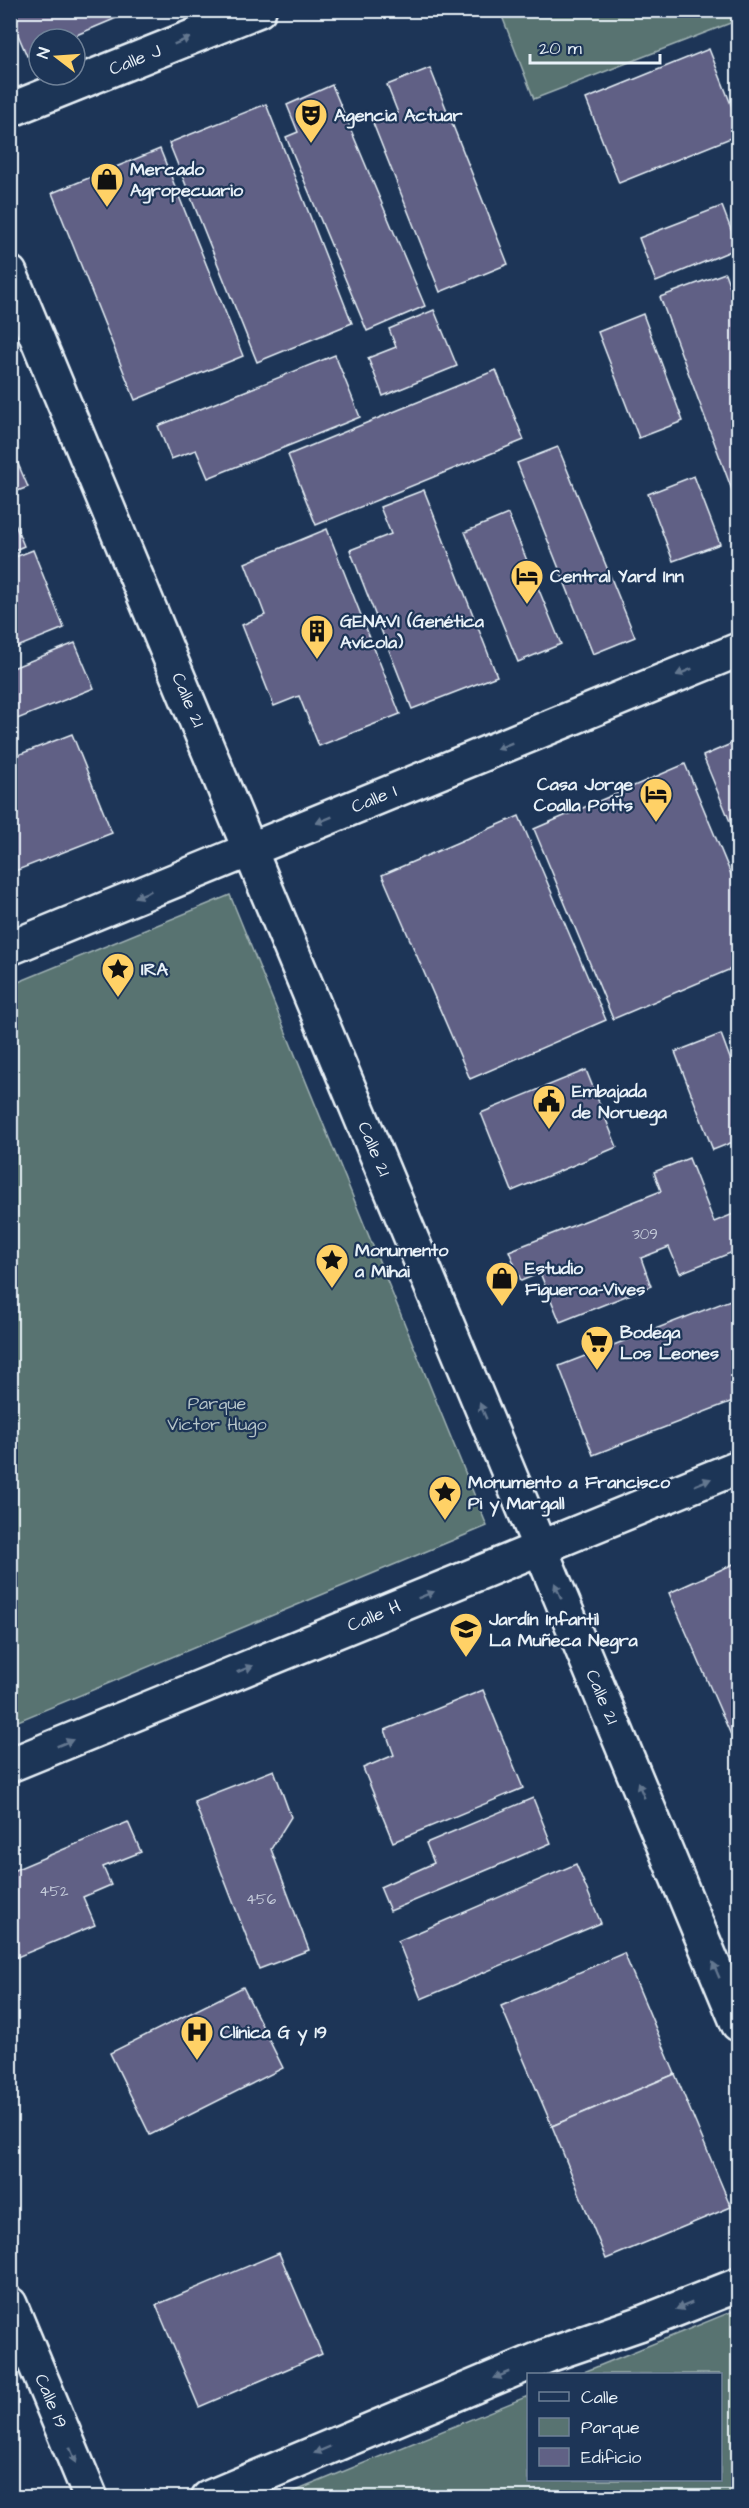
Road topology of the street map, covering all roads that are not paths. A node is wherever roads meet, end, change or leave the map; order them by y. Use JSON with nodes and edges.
{"nodes":[{"id":1,"x":259,"y":10,"type":"edge"},
{"id":2,"x":10,"y":110,"type":"edge"},
{"id":3,"x":10,"y":273,"type":"edge"},
{"id":4,"x":738,"y":650,"type":"edge"},
{"id":5,"x":250,"y":850,"type":"junction"},
{"id":6,"x":10,"y":948,"type":"edge"},
{"id":7,"x":738,"y":1467,"type":"edge"},
{"id":8,"x":540,"y":1548,"type":"junction"},
{"id":9,"x":10,"y":1765,"type":"edge"},
{"id":10,"x":738,"y":2025,"type":"edge"},
{"id":11,"x":738,"y":2285,"type":"edge"},
{"id":12,"x":10,"y":2304,"type":"edge"},
{"id":13,"x":91,"y":2498,"type":"edge"},
{"id":14,"x":208,"y":2498,"type":"edge"}],
"edges":[{"from":2,"to":1,"type":"street","name":"Calle J","one_way":true},
{"from":3,"to":5,"type":"street","name":"Calle 21"},
{"from":4,"to":5,"type":"street","name":"Calle I","one_way":true},
{"from":5,"to":6,"type":"street","name":"Calle I","one_way":true},
{"from":8,"to":5,"type":"street","name":"Calle 21","one_way":true},
{"from":8,"to":7,"type":"street","name":"Calle H","one_way":true},
{"from":9,"to":8,"type":"street","name":"Calle H","one_way":true},
{"from":10,"to":8,"type":"street","name":"Calle 21","one_way":true},
{"from":11,"to":14,"type":"street","one_way":true},
{"from":12,"to":13,"type":"street","name":"Calle 19","one_way":true}]}
